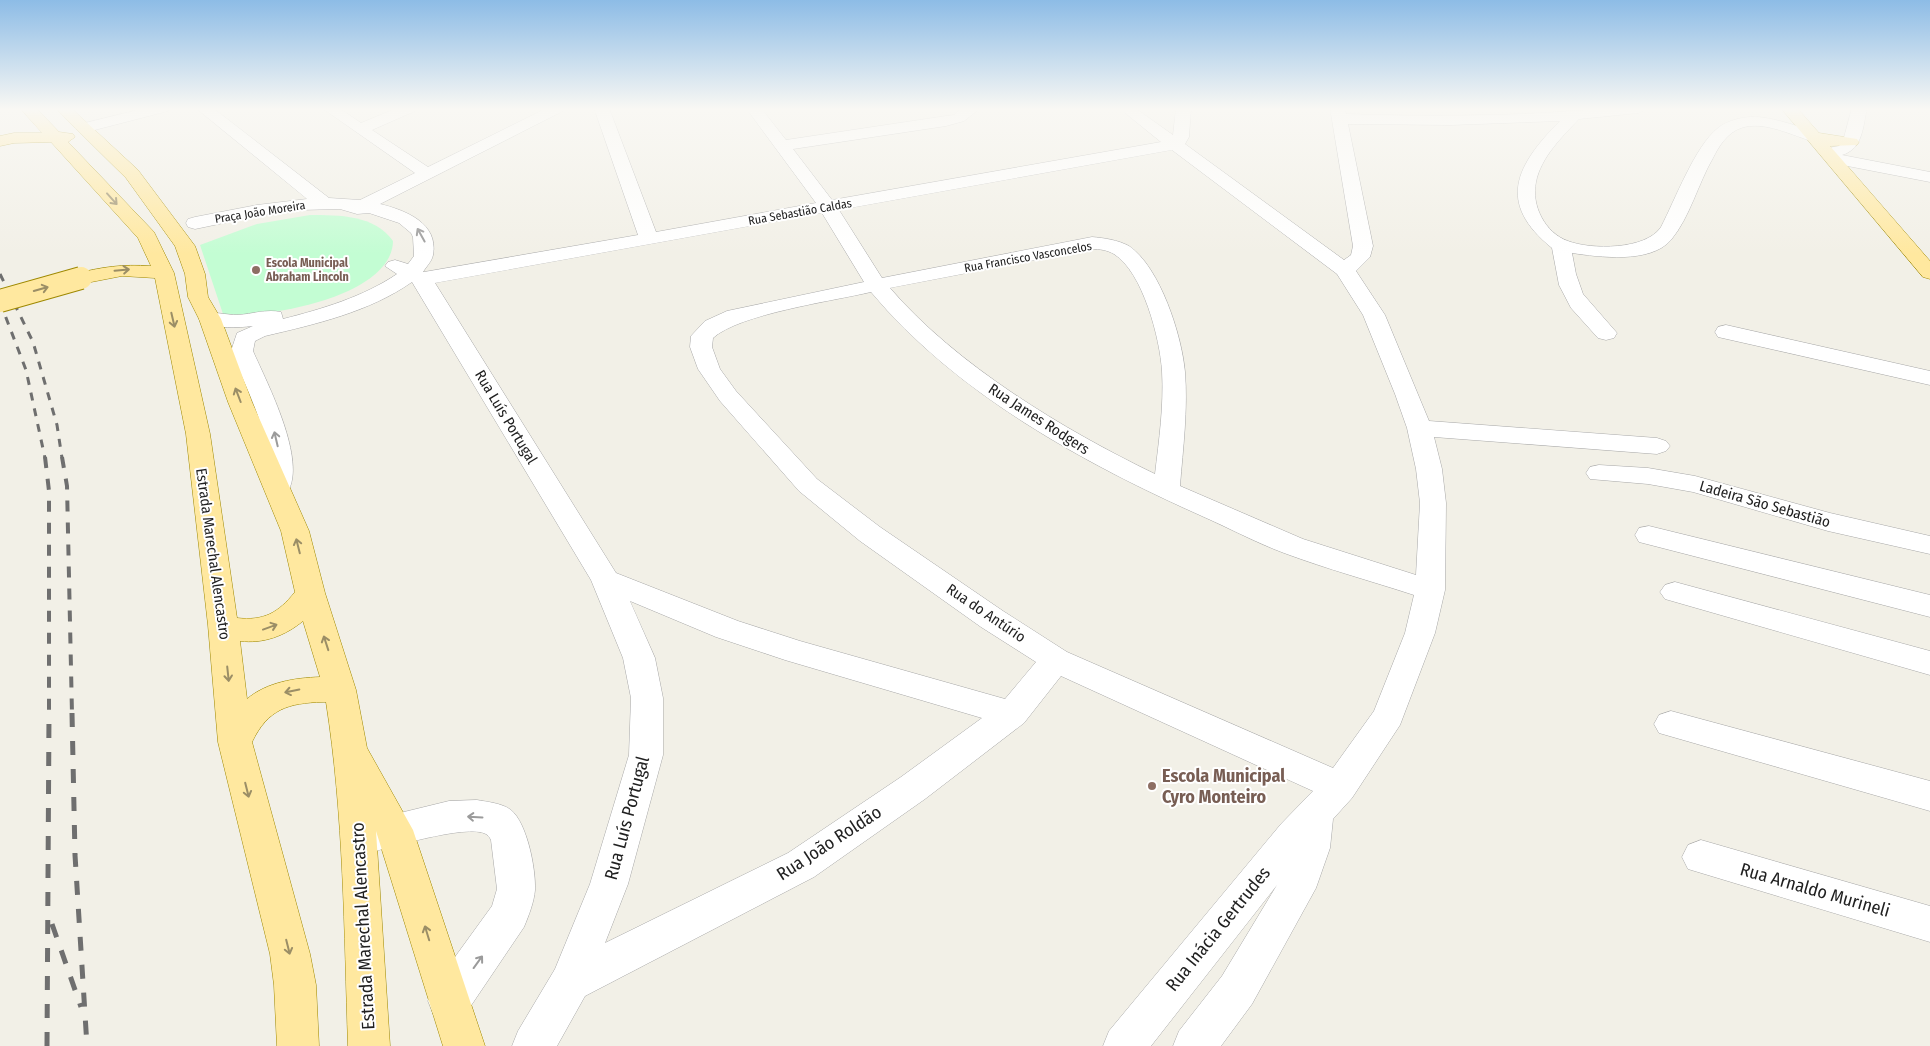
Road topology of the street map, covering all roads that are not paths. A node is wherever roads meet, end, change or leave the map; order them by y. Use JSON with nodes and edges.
{"nodes":[{"id":1,"x":74,"y":157,"type":"edge"},
{"id":2,"x":114,"y":157,"type":"edge"},
{"id":3,"x":266,"y":157,"type":"edge"},
{"id":4,"x":401,"y":157,"type":"edge"},
{"id":5,"x":461,"y":157,"type":"edge"},
{"id":6,"x":619,"y":157,"type":"edge"},
{"id":7,"x":789,"y":157,"type":"edge"},
{"id":8,"x":1106,"y":157,"type":"edge"},
{"id":9,"x":1194,"y":157,"type":"edge"},
{"id":10,"x":1346,"y":157,"type":"edge"},
{"id":11,"x":1538,"y":157,"type":"edge"},
{"id":12,"x":1703,"y":157,"type":"edge"},
{"id":13,"x":1833,"y":157,"type":"edge"},
{"id":14,"x":1839,"y":157,"type":"edge"},
{"id":15,"x":427,"y":174,"type":"junction"},
{"id":16,"x":1930,"y":177,"type":"edge"},
{"id":17,"x":325,"y":204,"type":"junction"},
{"id":18,"x":828,"y":207,"type":"junction"},
{"id":19,"x":357,"y":209,"type":"junction"},
{"id":20,"x":165,"y":216,"type":"junction"},
{"id":21,"x":195,"y":223,"type":"junction"},
{"id":22,"x":233,"y":224,"type":"junction"},
{"id":23,"x":649,"y":239,"type":"junction"},
{"id":24,"x":185,"y":246,"type":"junction"},
{"id":25,"x":1561,"y":246,"type":"junction"},
{"id":26,"x":408,"y":260,"type":"junction"},
{"id":27,"x":1345,"y":270,"type":"junction"},
{"id":28,"x":164,"y":273,"type":"junction"},
{"id":29,"x":1930,"y":273,"type":"edge"},
{"id":30,"x":876,"y":285,"type":"junction"},
{"id":31,"x":0,"y":301,"type":"edge"},
{"id":32,"x":210,"y":319,"type":"junction"},
{"id":33,"x":1726,"y":332,"type":"dead end"},
{"id":34,"x":1606,"y":333,"type":"dead end"},
{"id":35,"x":700,"y":347,"type":"joint"},
{"id":36,"x":1930,"y":378,"type":"edge"},
{"id":37,"x":1419,"y":428,"type":"junction"},
{"id":38,"x":1657,"y":446,"type":"dead end"},
{"id":39,"x":1599,"y":473,"type":"dead end"},
{"id":40,"x":278,"y":487,"type":"junction"},
{"id":41,"x":1166,"y":490,"type":"junction"},
{"id":42,"x":1649,"y":535,"type":"dead end"},
{"id":43,"x":1930,"y":545,"type":"edge"},
{"id":44,"x":606,"y":580,"type":"junction"},
{"id":45,"x":1430,"y":590,"type":"junction"},
{"id":46,"x":1675,"y":592,"type":"dead end"},
{"id":47,"x":310,"y":593,"type":"junction"},
{"id":48,"x":1930,"y":606,"type":"edge"},
{"id":49,"x":223,"y":626,"type":"junction"},
{"id":50,"x":1056,"y":660,"type":"junction"},
{"id":51,"x":1930,"y":663,"type":"edge"},
{"id":52,"x":340,"y":690,"type":"junction"},
{"id":53,"x":1012,"y":714,"type":"junction"},
{"id":54,"x":1671,"y":724,"type":"dead end"},
{"id":55,"x":236,"y":742,"type":"junction"},
{"id":56,"x":350,"y":747,"type":"junction"},
{"id":57,"x":1930,"y":796,"type":"edge"},
{"id":58,"x":1327,"y":801,"type":"junction"},
{"id":59,"x":395,"y":830,"type":"junction"},
{"id":60,"x":359,"y":839,"type":"junction"},
{"id":61,"x":1701,"y":857,"type":"dead end"},
{"id":62,"x":1236,"y":906,"type":"junction"},
{"id":63,"x":1930,"y":924,"type":"edge"},
{"id":64,"x":1273,"y":931,"type":"junction"},
{"id":65,"x":570,"y":982,"type":"junction"},
{"id":66,"x":449,"y":1001,"type":"junction"},
{"id":67,"x":298,"y":1046,"type":"edge"},
{"id":68,"x":369,"y":1046,"type":"edge"},
{"id":69,"x":464,"y":1046,"type":"edge"},
{"id":70,"x":533,"y":1046,"type":"edge"},
{"id":71,"x":1124,"y":1046,"type":"edge"},
{"id":72,"x":1194,"y":1046,"type":"edge"}],
"edges":[{"from":1,"to":28,"type":"main road","name":"Estrada Marechal Alencastro","one_way":true},
{"from":2,"to":20,"type":"main road","name":"Estrada Marechal Alencastro"},
{"from":3,"to":17,"type":"street"},
{"from":4,"to":15,"type":"street"},
{"from":5,"to":15,"type":"street"},
{"from":6,"to":23,"type":"street"},
{"from":7,"to":18,"type":"street","name":"Rua James Rodgers"},
{"from":8,"to":18,"type":"street","name":"Rua Sebastião Caldas"},
{"from":9,"to":27,"type":"street","name":"Rua Inácia Gertrudes"},
{"from":10,"to":27,"type":"street"},
{"from":11,"to":25,"type":"street"},
{"from":12,"to":25,"type":"street"},
{"from":13,"to":29,"type":"main road"},
{"from":14,"to":16,"type":"street"},
{"from":15,"to":19,"type":"street"},
{"from":17,"to":19,"type":"street","name":"Praça João Moreira"},
{"from":17,"to":21,"type":"street","name":"Praça João Moreira"},
{"from":18,"to":23,"type":"street","name":"Rua Sebastião Caldas"},
{"from":18,"to":30,"type":"street","name":"Rua James Rodgers"},
{"from":19,"to":22,"type":"street","name":"Praça João Moreira"},
{"from":19,"to":26,"type":"street","name":"Praça João Moreira"},
{"from":26,"to":19,"type":"street","name":"Praça João Moreira","one_way":true},
{"from":20,"to":21,"type":"street","name":"Praça João Moreira"},
{"from":20,"to":24,"type":"main road","name":"Estrada Marechal Alencastro"},
{"from":21,"to":22,"type":"street","name":"Praça João Moreira"},
{"from":22,"to":24,"type":"street","name":"Praça João Moreira"},
{"from":23,"to":26,"type":"street","name":"Rua Sebastião Caldas"},
{"from":24,"to":32,"type":"main road","name":"Estrada Marechal Alencastro"},
{"from":25,"to":34,"type":"street"},
{"from":26,"to":32,"type":"street"},
{"from":40,"to":26,"type":"street","name":"Estrada Marechal Alencastro","one_way":true},
{"from":26,"to":44,"type":"street","name":"Rua Luís Portugal"},
{"from":27,"to":37,"type":"street","name":"Rua Inácia Gertrudes"},
{"from":31,"to":28,"type":"main road","one_way":true,"bridge":true},
{"from":28,"to":49,"type":"main road","name":"Estrada Marechal Alencastro","one_way":true},
{"from":30,"to":35,"type":"street","name":"Rua Francisco Vasconcelos"},
{"from":30,"to":41,"type":"street","name":"Rua James Rodgers"},
{"from":30,"to":41,"type":"street","name":"Rua Francisco Vasconcelos"},
{"from":40,"to":32,"type":"main road","name":"Estrada Marechal Alencastro","one_way":true},
{"from":33,"to":36,"type":"street"},
{"from":35,"to":50,"type":"street","name":"Rua do Antúrio"},
{"from":37,"to":38,"type":"street"},
{"from":37,"to":45,"type":"street","name":"Rua Inácia Gertrudes"},
{"from":39,"to":43,"type":"street","name":"Ladeira São Sebastião"},
{"from":47,"to":40,"type":"main road","name":"Estrada Marechal Alencastro","one_way":true},
{"from":41,"to":45,"type":"street","name":"Rua James Rodgers"},
{"from":42,"to":48,"type":"street"},
{"from":44,"to":53,"type":"street"},
{"from":44,"to":65,"type":"street","name":"Rua Luís Portugal"},
{"from":45,"to":58,"type":"street","name":"Rua Inácia Gertrudes"},
{"from":46,"to":51,"type":"street"},
{"from":49,"to":47,"type":"main road","one_way":true},
{"from":52,"to":47,"type":"main road","name":"Estrada Marechal Alencastro","one_way":true},
{"from":49,"to":55,"type":"main road","name":"Estrada Marechal Alencastro","one_way":true},
{"from":50,"to":53,"type":"street","name":"Rua João Roldão"},
{"from":50,"to":58,"type":"street","name":"Rua do Antúrio"},
{"from":52,"to":55,"type":"main road","one_way":true},
{"from":52,"to":56,"type":"main road","name":"Estrada Marechal Alencastro"},
{"from":53,"to":65,"type":"street","name":"Rua João Roldão"},
{"from":54,"to":57,"type":"street"},
{"from":55,"to":67,"type":"main road","name":"Estrada Marechal Alencastro","one_way":true},
{"from":56,"to":59,"type":"main road"},
{"from":56,"to":60,"type":"main road","name":"Estrada Marechal Alencastro"},
{"from":58,"to":62,"type":"street","name":"Rua Inácia Gertrudes"},
{"from":58,"to":64,"type":"street","name":"Rua Inácia Gertrudes"},
{"from":59,"to":60,"type":"street"},
{"from":66,"to":59,"type":"main road","one_way":true},
{"from":66,"to":59,"type":"street","one_way":true},
{"from":60,"to":68,"type":"main road","name":"Estrada Marechal Alencastro"},
{"from":61,"to":63,"type":"street","name":"Rua Arnaldo Murineli"},
{"from":62,"to":64,"type":"street"},
{"from":62,"to":71,"type":"street","name":"Rua Inácia Gertrudes"},
{"from":64,"to":72,"type":"street","name":"Rua Inácia Gertrudes"},
{"from":65,"to":70,"type":"street","name":"Rua Luís Portugal"},
{"from":66,"to":69,"type":"main road"}]}
